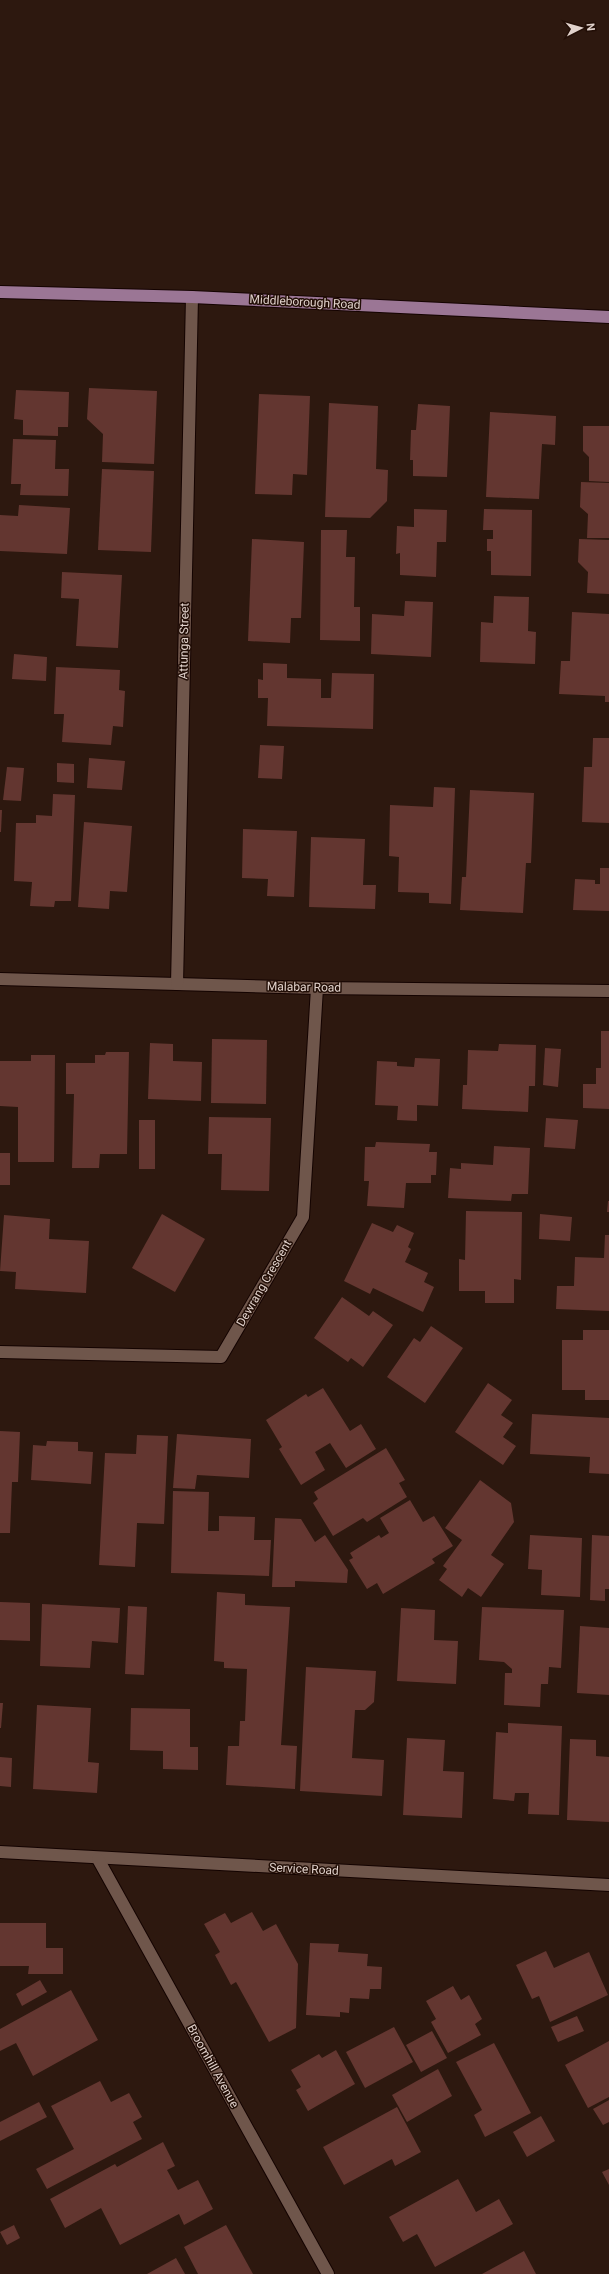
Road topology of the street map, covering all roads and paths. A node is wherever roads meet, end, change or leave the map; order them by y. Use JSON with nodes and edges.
{"nodes":[{"id":1,"x":0,"y":292,"type":"edge"},
{"id":2,"x":192,"y":297,"type":"junction"},
{"id":3,"x":609,"y":317,"type":"edge"},
{"id":4,"x":0,"y":979,"type":"edge"},
{"id":5,"x":177,"y":984,"type":"junction"},
{"id":6,"x":318,"y":988,"type":"junction"},
{"id":7,"x":609,"y":992,"type":"edge"},
{"id":8,"x":0,"y":1352,"type":"edge"},
{"id":9,"x":0,"y":1852,"type":"edge"},
{"id":10,"x":98,"y":1859,"type":"junction"},
{"id":11,"x":609,"y":1885,"type":"edge"},
{"id":12,"x":328,"y":2274,"type":"edge"}],
"edges":[{"from":1,"to":2,"type":"main road","name":"Middleborough Road"},
{"from":2,"to":3,"type":"main road","name":"Middleborough Road"},
{"from":2,"to":5,"type":"street","name":"Attunga Street"},
{"from":4,"to":5,"type":"street","name":"Malabar Road"},
{"from":5,"to":6,"type":"street","name":"Malabar Road"},
{"from":6,"to":7,"type":"street","name":"Malabar Road"},
{"from":6,"to":8,"type":"street","name":"Dewrang Crescent"},
{"from":9,"to":10,"type":"street","name":"Service Road"},
{"from":10,"to":11,"type":"street","name":"Service Road"},
{"from":10,"to":12,"type":"street","name":"Broomhill Avenue"}]}
